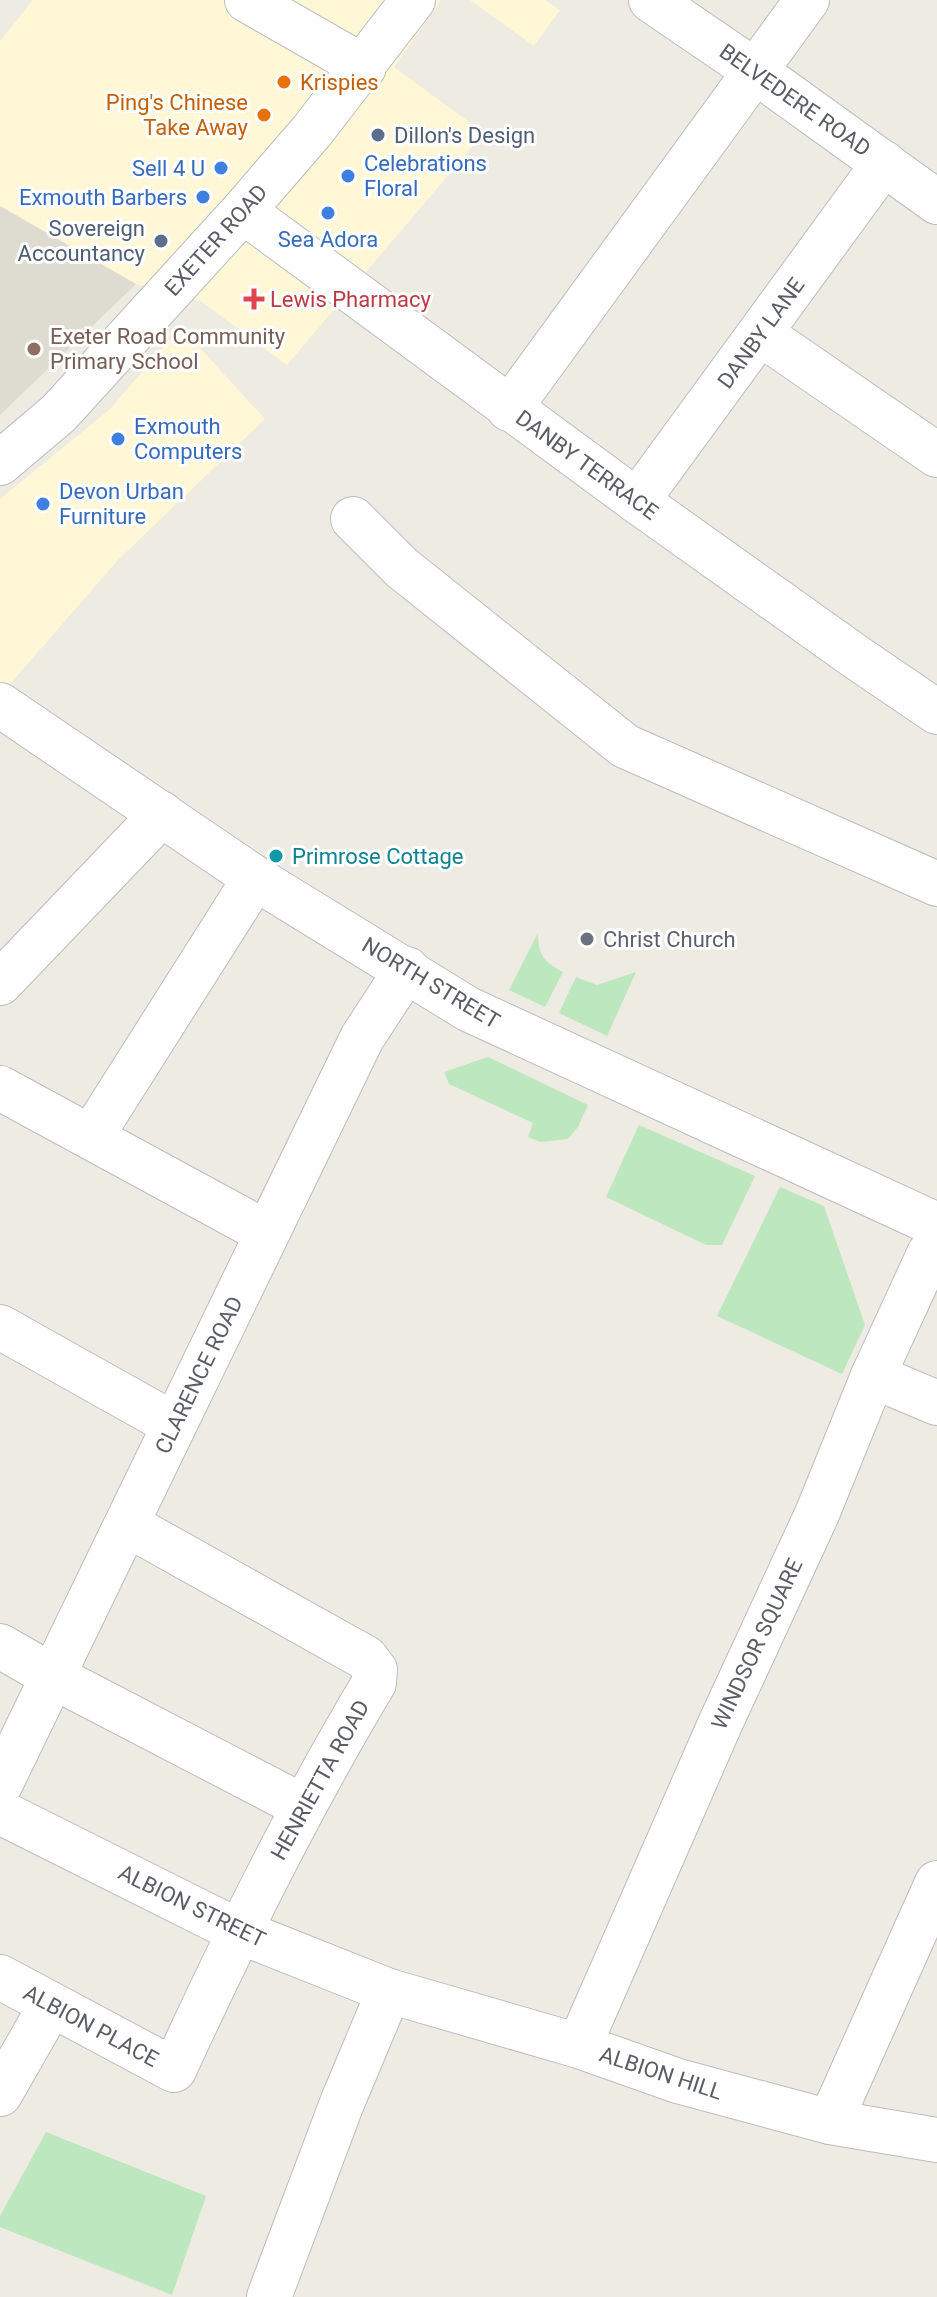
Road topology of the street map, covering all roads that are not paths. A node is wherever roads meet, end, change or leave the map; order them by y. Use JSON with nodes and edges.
{"nodes":[{"id":1,"x":247,"y":0,"type":"edge"},
{"id":2,"x":413,"y":0,"type":"edge"},
{"id":3,"x":651,"y":0,"type":"edge"},
{"id":4,"x":807,"y":0,"type":"edge"},
{"id":5,"x":364,"y":67,"type":"junction"},
{"id":6,"x":755,"y":71,"type":"junction"},
{"id":7,"x":884,"y":163,"type":"junction"},
{"id":8,"x":937,"y":202,"type":"edge"},
{"id":9,"x":243,"y":211,"type":"junction"},
{"id":10,"x":761,"y":334,"type":"junction"},
{"id":11,"x":509,"y":409,"type":"junction"},
{"id":12,"x":937,"y":455,"type":"edge"},
{"id":13,"x":0,"y":463,"type":"edge"},
{"id":14,"x":637,"y":501,"type":"junction"},
{"id":15,"x":353,"y":519,"type":"dead end"},
{"id":16,"x":0,"y":705,"type":"edge"},
{"id":17,"x":937,"y":712,"type":"edge"},
{"id":18,"x":162,"y":814,"type":"junction"},
{"id":19,"x":255,"y":878,"type":"junction"},
{"id":20,"x":937,"y":884,"type":"edge"},
{"id":21,"x":407,"y":969,"type":"junction"},
{"id":22,"x":0,"y":983,"type":"edge"},
{"id":23,"x":0,"y":1088,"type":"edge"},
{"id":24,"x":91,"y":1137,"type":"junction"},
{"id":25,"x":937,"y":1225,"type":"edge"},
{"id":26,"x":267,"y":1233,"type":"junction"},
{"id":27,"x":937,"y":1243,"type":"edge"},
{"id":28,"x":0,"y":1327,"type":"edge"},
{"id":29,"x":873,"y":1376,"type":"junction"},
{"id":30,"x":937,"y":1403,"type":"edge"},
{"id":31,"x":173,"y":1424,"type":"junction"},
{"id":32,"x":128,"y":1525,"type":"junction"},
{"id":33,"x":0,"y":1646,"type":"edge"},
{"id":34,"x":54,"y":1677,"type":"junction"},
{"id":35,"x":0,"y":1785,"type":"edge"},
{"id":36,"x":302,"y":1806,"type":"junction"},
{"id":37,"x":0,"y":1812,"type":"edge"},
{"id":38,"x":937,"y":1883,"type":"edge"},
{"id":39,"x":238,"y":1931,"type":"junction"},
{"id":40,"x":0,"y":1977,"type":"edge"},
{"id":41,"x":389,"y":1991,"type":"junction"},
{"id":42,"x":51,"y":2005,"type":"junction"},
{"id":43,"x":579,"y":2046,"type":"junction"},
{"id":44,"x":0,"y":2094,"type":"edge"},
{"id":45,"x":830,"y":2122,"type":"junction"},
{"id":46,"x":937,"y":2140,"type":"edge"},
{"id":47,"x":269,"y":2297,"type":"edge"}],
"edges":[{"from":1,"to":5,"type":"street"},
{"from":2,"to":5,"type":"street","name":"EXETER ROAD"},
{"from":3,"to":6,"type":"street","name":"BELVEDERE ROAD"},
{"from":4,"to":6,"type":"street"},
{"from":5,"to":9,"type":"street","name":"EXETER ROAD"},
{"from":6,"to":7,"type":"street","name":"BELVEDERE ROAD"},
{"from":6,"to":11,"type":"street"},
{"from":7,"to":8,"type":"street","name":"BELVEDERE ROAD"},
{"from":7,"to":10,"type":"street","name":"DANBY LANE"},
{"from":9,"to":11,"type":"street","name":"DANBY TERRACE"},
{"from":9,"to":13,"type":"street","name":"EXETER ROAD"},
{"from":10,"to":12,"type":"street"},
{"from":10,"to":14,"type":"street","name":"DANBY LANE"},
{"from":11,"to":14,"type":"street","name":"DANBY TERRACE"},
{"from":14,"to":17,"type":"street","name":"DANBY TERRACE"},
{"from":15,"to":20,"type":"street"},
{"from":16,"to":18,"type":"street","name":"NORTH STREET"},
{"from":18,"to":19,"type":"street","name":"NORTH STREET"},
{"from":18,"to":22,"type":"street"},
{"from":19,"to":21,"type":"street","name":"NORTH STREET"},
{"from":19,"to":24,"type":"street"},
{"from":21,"to":25,"type":"street","name":"NORTH STREET"},
{"from":21,"to":26,"type":"street","name":"CLARENCE ROAD"},
{"from":23,"to":24,"type":"street"},
{"from":24,"to":26,"type":"street"},
{"from":26,"to":31,"type":"street","name":"CLARENCE ROAD"},
{"from":27,"to":29,"type":"street","name":"WINDSOR SQUARE"},
{"from":28,"to":31,"type":"street"},
{"from":29,"to":30,"type":"street"},
{"from":29,"to":43,"type":"street","name":"WINDSOR SQUARE"},
{"from":31,"to":32,"type":"street","name":"CLARENCE ROAD"},
{"from":32,"to":34,"type":"street","name":"CLARENCE ROAD"},
{"from":32,"to":36,"type":"street","name":"HENRIETTA ROAD"},
{"from":33,"to":34,"type":"street"},
{"from":34,"to":35,"type":"street","name":"CLARENCE ROAD"},
{"from":34,"to":36,"type":"street"},
{"from":36,"to":39,"type":"street","name":"HENRIETTA ROAD"},
{"from":37,"to":39,"type":"street","name":"ALBION STREET"},
{"from":38,"to":45,"type":"street"},
{"from":39,"to":41,"type":"street","name":"ALBION STREET"},
{"from":39,"to":42,"type":"street","name":"ALBION PLACE"},
{"from":40,"to":42,"type":"street","name":"ALBION PLACE"},
{"from":41,"to":43,"type":"street","name":"ALBION HILL"},
{"from":41,"to":47,"type":"street"},
{"from":42,"to":44,"type":"street"},
{"from":43,"to":45,"type":"street","name":"ALBION HILL"},
{"from":45,"to":46,"type":"street","name":"ALBION HILL"}]}
